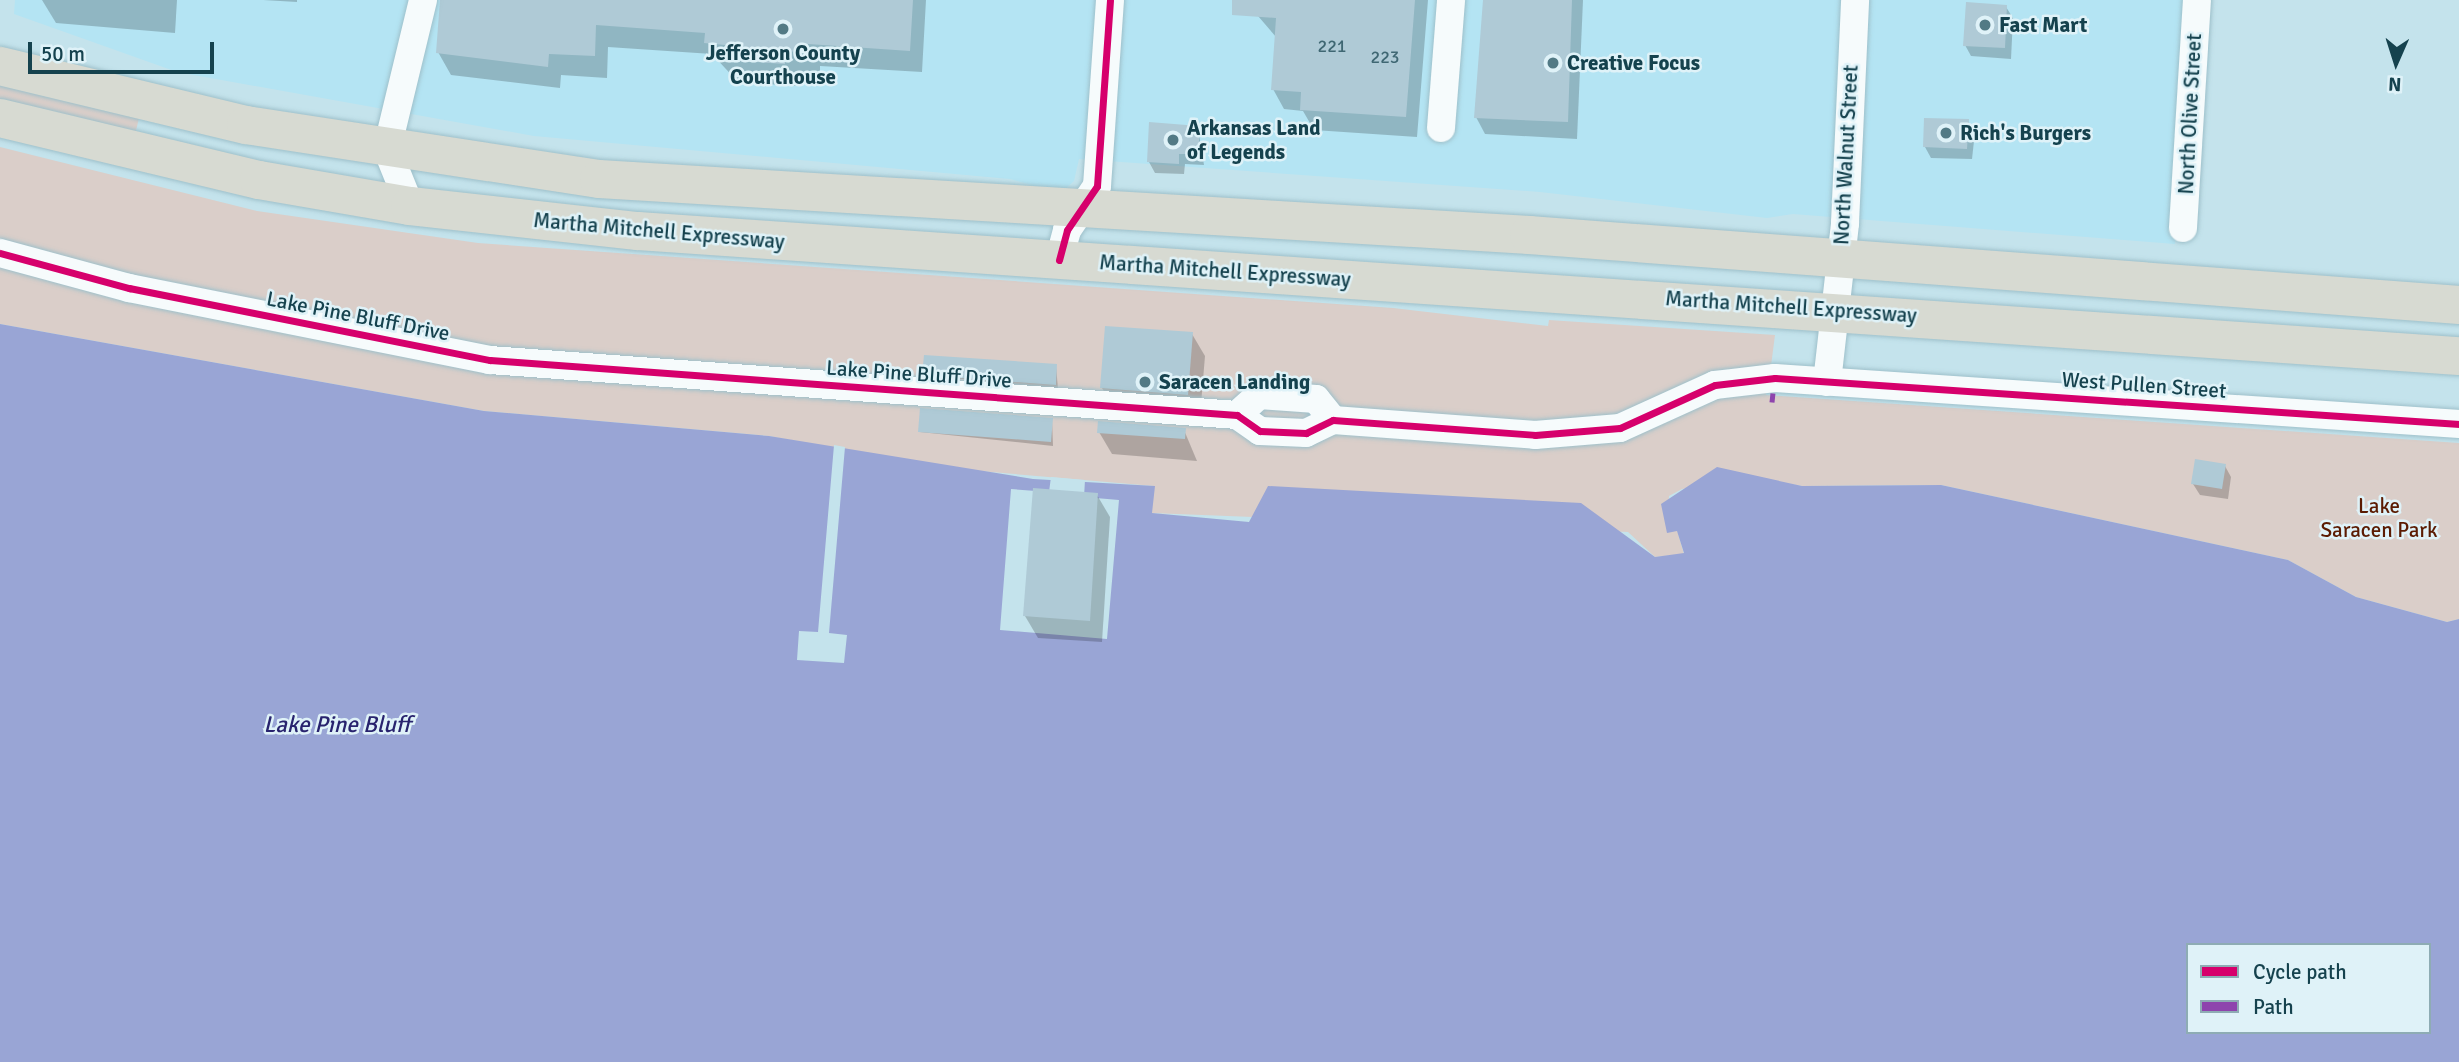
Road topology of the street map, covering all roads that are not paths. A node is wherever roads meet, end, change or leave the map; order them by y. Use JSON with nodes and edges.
{"nodes":[{"id":1,"x":424,"y":0,"type":"edge"},
{"id":2,"x":1110,"y":0,"type":"edge"},
{"id":3,"x":1451,"y":0,"type":"edge"},
{"id":4,"x":1855,"y":0,"type":"edge"},
{"id":5,"x":2197,"y":0,"type":"edge"},
{"id":6,"x":0,"y":66,"type":"edge"},
{"id":7,"x":0,"y":118,"type":"edge"},
{"id":8,"x":1441,"y":128,"type":"dead end"},
{"id":9,"x":387,"y":149,"type":"junction"},
{"id":10,"x":410,"y":206,"type":"junction"},
{"id":11,"x":1085,"y":211,"type":"junction"},
{"id":12,"x":2183,"y":228,"type":"dead end"},
{"id":13,"x":0,"y":253,"type":"edge"},
{"id":14,"x":1059,"y":260,"type":"junction"},
{"id":15,"x":1839,"y":261,"type":"junction"},
{"id":16,"x":2459,"y":305,"type":"edge"},
{"id":17,"x":1834,"y":309,"type":"junction"},
{"id":18,"x":2459,"y":356,"type":"edge"},
{"id":19,"x":1827,"y":382,"type":"junction"},
{"id":20,"x":2459,"y":424,"type":"edge"}],
"edges":[{"from":1,"to":9,"type":"street"},
{"from":2,"to":11,"type":"street"},
{"from":3,"to":8,"type":"street"},
{"from":4,"to":15,"type":"street","name":"North Walnut Street"},
{"from":5,"to":12,"type":"street","name":"North Olive Street"},
{"from":6,"to":9,"type":"highway"},
{"from":7,"to":10,"type":"highway","name":"Martha Mitchell Expressway"},
{"from":9,"to":10,"type":"street"},
{"from":9,"to":11,"type":"highway"},
{"from":10,"to":14,"type":"highway","name":"Martha Mitchell Expressway"},
{"from":11,"to":14,"type":"street"},
{"from":11,"to":15,"type":"highway"},
{"from":13,"to":19,"type":"street","name":"Lake Pine Bluff Drive"},
{"from":14,"to":17,"type":"highway","name":"Martha Mitchell Expressway"},
{"from":15,"to":16,"type":"highway"},
{"from":15,"to":17,"type":"street","name":"North Walnut Street"},
{"from":17,"to":18,"type":"highway","name":"Martha Mitchell Expressway"},
{"from":17,"to":19,"type":"street"},
{"from":19,"to":20,"type":"street","name":"West Pullen Street"}]}
